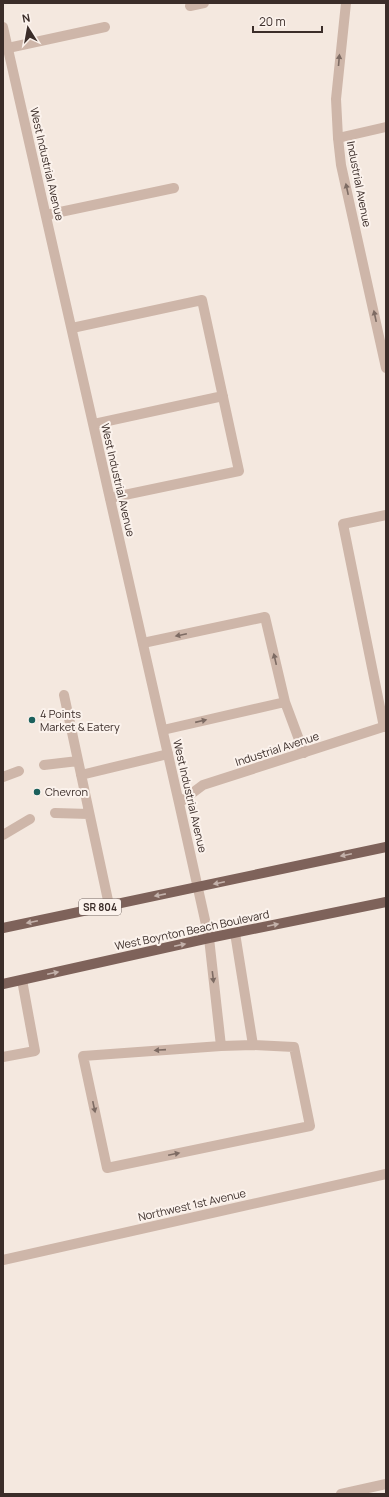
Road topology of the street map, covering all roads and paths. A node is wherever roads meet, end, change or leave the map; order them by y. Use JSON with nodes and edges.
{"nodes":[{"id":1,"x":204,"y":3,"type":"edge"},
{"id":2,"x":346,"y":3,"type":"edge"},
{"id":3,"x":190,"y":6,"type":"dead end"},
{"id":4,"x":3,"y":27,"type":"edge"},
{"id":5,"x":105,"y":27,"type":"dead end"},
{"id":6,"x":8,"y":48,"type":"junction"},
{"id":7,"x":386,"y":127,"type":"edge"},
{"id":8,"x":338,"y":138,"type":"junction"},
{"id":9,"x":174,"y":188,"type":"dead end"},
{"id":10,"x":46,"y":215,"type":"junction"},
{"id":11,"x":72,"y":328,"type":"junction"},
{"id":12,"x":386,"y":368,"type":"edge"},
{"id":13,"x":223,"y":396,"type":"junction"},
{"id":14,"x":94,"y":424,"type":"junction"},
{"id":15,"x":110,"y":498,"type":"junction"},
{"id":16,"x":386,"y":515,"type":"edge"},
{"id":17,"x":143,"y":643,"type":"junction"},
{"id":18,"x":64,"y":695,"type":"dead end"},
{"id":19,"x":285,"y":702,"type":"junction"},
{"id":20,"x":385,"y":727,"type":"edge"},
{"id":21,"x":163,"y":730,"type":"junction"},
{"id":22,"x":304,"y":753,"type":"junction"},
{"id":23,"x":168,"y":754,"type":"junction"},
{"id":24,"x":78,"y":761,"type":"junction"},
{"id":25,"x":44,"y":765,"type":"dead end"},
{"id":26,"x":18,"y":771,"type":"dead end"},
{"id":27,"x":81,"y":775,"type":"junction"},
{"id":28,"x":3,"y":777,"type":"edge"},
{"id":29,"x":179,"y":803,"type":"junction"},
{"id":30,"x":55,"y":813,"type":"dead end"},
{"id":31,"x":89,"y":814,"type":"junction"},
{"id":32,"x":30,"y":819,"type":"dead end"},
{"id":33,"x":3,"y":835,"type":"edge"},
{"id":34,"x":386,"y":847,"type":"edge"},
{"id":35,"x":198,"y":888,"type":"junction"},
{"id":36,"x":386,"y":902,"type":"edge"},
{"id":37,"x":109,"y":905,"type":"junction"},
{"id":38,"x":3,"y":928,"type":"edge"},
{"id":39,"x":235,"y":933,"type":"junction"},
{"id":40,"x":208,"y":938,"type":"junction"},
{"id":41,"x":22,"y":980,"type":"junction"},
{"id":42,"x":3,"y":984,"type":"edge"},
{"id":43,"x":253,"y":1045,"type":"junction"},
{"id":44,"x":221,"y":1046,"type":"junction"},
{"id":45,"x":3,"y":1057,"type":"edge"},
{"id":46,"x":386,"y":1174,"type":"edge"},
{"id":47,"x":3,"y":1260,"type":"edge"},
{"id":48,"x":386,"y":1484,"type":"edge"},
{"id":49,"x":341,"y":1494,"type":"edge"}],
"edges":[{"from":1,"to":3,"type":"street"},
{"from":8,"to":2,"type":"street","name":"Industrial Avenue","one_way":true},
{"from":4,"to":6,"type":"street","name":"West Industrial Avenue"},
{"from":5,"to":6,"type":"street"},
{"from":6,"to":10,"type":"street","name":"West Industrial Avenue"},
{"from":7,"to":8,"type":"street"},
{"from":12,"to":8,"type":"street","name":"Industrial Avenue","one_way":true},
{"from":9,"to":10,"type":"street"},
{"from":10,"to":11,"type":"street","name":"West Industrial Avenue"},
{"from":11,"to":13,"type":"street"},
{"from":11,"to":14,"type":"street","name":"West Industrial Avenue"},
{"from":13,"to":14,"type":"street"},
{"from":13,"to":15,"type":"street"},
{"from":14,"to":15,"type":"street","name":"West Industrial Avenue"},
{"from":15,"to":17,"type":"street","name":"West Industrial Avenue"},
{"from":16,"to":20,"type":"street"},
{"from":19,"to":17,"type":"street","one_way":true},
{"from":17,"to":21,"type":"street","name":"West Industrial Avenue"},
{"from":18,"to":24,"type":"street"},
{"from":21,"to":19,"type":"street","one_way":true},
{"from":19,"to":22,"type":"street"},
{"from":20,"to":22,"type":"street","name":"Industrial Avenue"},
{"from":21,"to":23,"type":"street","name":"West Industrial Avenue"},
{"from":22,"to":29,"type":"street","name":"Industrial Avenue"},
{"from":23,"to":27,"type":"street"},
{"from":23,"to":29,"type":"street","name":"West Industrial Avenue"},
{"from":24,"to":25,"type":"street"},
{"from":24,"to":27,"type":"street"},
{"from":26,"to":28,"type":"street"},
{"from":27,"to":31,"type":"street"},
{"from":29,"to":35,"type":"street","name":"West Industrial Avenue"},
{"from":30,"to":31,"type":"street"},
{"from":31,"to":37,"type":"street"},
{"from":32,"to":33,"type":"street"},
{"from":34,"to":35,"type":"main road","number":"SR 804","one_way":true},
{"from":35,"to":37,"type":"main road","number":"SR 804","one_way":true},
{"from":35,"to":40,"type":"street","name":"West Industrial Avenue"},
{"from":39,"to":36,"type":"main road","name":"West Boynton Beach Boulevard","one_way":true},
{"from":37,"to":38,"type":"main road","number":"SR 804","one_way":true},
{"from":39,"to":40,"type":"main road","name":"West Boynton Beach Boulevard"},
{"from":39,"to":43,"type":"street"},
{"from":41,"to":40,"type":"main road","name":"West Boynton Beach Boulevard","one_way":true},
{"from":40,"to":44,"type":"street","name":"West Industrial Avenue","one_way":true},
{"from":41,"to":42,"type":"main road","name":"West Boynton Beach Boulevard"},
{"from":41,"to":45,"type":"street"},
{"from":43,"to":44,"type":"street"},
{"from":44,"to":43,"type":"street","one_way":true},
{"from":46,"to":47,"type":"street","name":"Northwest 1st Avenue"},
{"from":48,"to":49,"type":"street"}]}
